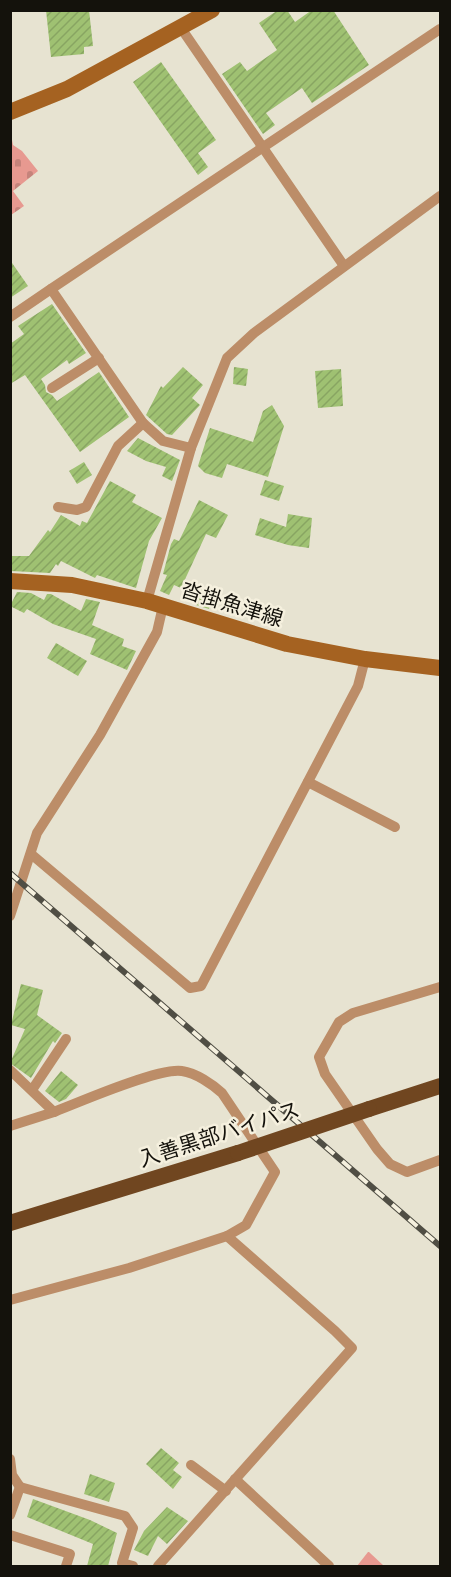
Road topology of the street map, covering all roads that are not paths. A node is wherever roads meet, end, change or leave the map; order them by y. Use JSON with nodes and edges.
{"nodes":[{"id":1,"x":212,"y":10,"type":"edge"},
{"id":2,"x":181,"y":28,"type":"junction"},
{"id":3,"x":441,"y":29,"type":"edge"},
{"id":4,"x":12,"y":108,"type":"edge"},
{"id":5,"x":263,"y":146,"type":"junction"},
{"id":6,"x":441,"y":196,"type":"edge"},
{"id":7,"x":344,"y":266,"type":"junction"},
{"id":8,"x":51,"y":289,"type":"junction"},
{"id":9,"x":10,"y":316,"type":"edge"},
{"id":10,"x":99,"y":358,"type":"junction"},
{"id":11,"x":52,"y":388,"type":"dead end"},
{"id":12,"x":143,"y":423,"type":"junction"},
{"id":13,"x":191,"y":448,"type":"junction"},
{"id":14,"x":58,"y":507,"type":"dead end"},
{"id":15,"x":10,"y":581,"type":"edge"},
{"id":16,"x":155,"y":603,"type":"junction"},
{"id":17,"x":364,"y":658,"type":"junction"},
{"id":18,"x":441,"y":668,"type":"edge"},
{"id":19,"x":308,"y":782,"type":"junction"},
{"id":20,"x":395,"y":827,"type":"dead end"},
{"id":21,"x":31,"y":854,"type":"junction"},
{"id":22,"x":10,"y":916,"type":"edge"},
{"id":23,"x":441,"y":987,"type":"edge"},
{"id":24,"x":66,"y":1039,"type":"dead end"},
{"id":25,"x":10,"y":1070,"type":"edge"},
{"id":26,"x":441,"y":1086,"type":"edge"},
{"id":27,"x":32,"y":1090,"type":"junction"},
{"id":28,"x":54,"y":1112,"type":"junction"},
{"id":29,"x":10,"y":1126,"type":"edge"},
{"id":30,"x":441,"y":1160,"type":"edge"},
{"id":31,"x":10,"y":1223,"type":"edge"},
{"id":32,"x":227,"y":1236,"type":"junction"},
{"id":33,"x":10,"y":1300,"type":"edge"},
{"id":34,"x":10,"y":1459,"type":"edge"},
{"id":35,"x":191,"y":1465,"type":"dead end"},
{"id":36,"x":235,"y":1479,"type":"junction"},
{"id":37,"x":20,"y":1486,"type":"junction"},
{"id":38,"x":226,"y":1491,"type":"junction"},
{"id":39,"x":10,"y":1515,"type":"edge"},
{"id":40,"x":10,"y":1536,"type":"edge"},
{"id":41,"x":66,"y":1566,"type":"edge"},
{"id":42,"x":133,"y":1566,"type":"edge"},
{"id":43,"x":158,"y":1566,"type":"edge"},
{"id":44,"x":329,"y":1566,"type":"edge"}],
"edges":[{"from":1,"to":2,"type":"main road"},
{"from":2,"to":4,"type":"main road"},
{"from":2,"to":5,"type":"street"},
{"from":3,"to":5,"type":"street"},
{"from":5,"to":7,"type":"street"},
{"from":5,"to":8,"type":"street"},
{"from":6,"to":7,"type":"street"},
{"from":7,"to":13,"type":"street"},
{"from":8,"to":9,"type":"street"},
{"from":8,"to":10,"type":"street"},
{"from":10,"to":11,"type":"street"},
{"from":10,"to":12,"type":"street"},
{"from":12,"to":13,"type":"street"},
{"from":12,"to":14,"type":"street"},
{"from":13,"to":16,"type":"street"},
{"from":15,"to":16,"type":"main road","name":"沓掛魚津線"},
{"from":16,"to":17,"type":"main road","name":"沓掛魚津線"},
{"from":16,"to":21,"type":"street"},
{"from":17,"to":18,"type":"main road","name":"沓掛魚津線"},
{"from":17,"to":19,"type":"street"},
{"from":19,"to":20,"type":"street"},
{"from":19,"to":21,"type":"street"},
{"from":21,"to":22,"type":"street"},
{"from":23,"to":30,"type":"street"},
{"from":24,"to":27,"type":"street"},
{"from":25,"to":27,"type":"street"},
{"from":26,"to":31,"type":"highway","name":"入善黒部バイパス","bridge":true},
{"from":27,"to":28,"type":"street"},
{"from":28,"to":29,"type":"street"},
{"from":28,"to":32,"type":"street"},
{"from":32,"to":33,"type":"street"},
{"from":32,"to":36,"type":"street"},
{"from":34,"to":37,"type":"street"},
{"from":35,"to":38,"type":"street"},
{"from":36,"to":38,"type":"street"},
{"from":36,"to":44,"type":"street"},
{"from":37,"to":39,"type":"street"},
{"from":37,"to":42,"type":"street"},
{"from":38,"to":43,"type":"street"},
{"from":40,"to":41,"type":"street"}]}
